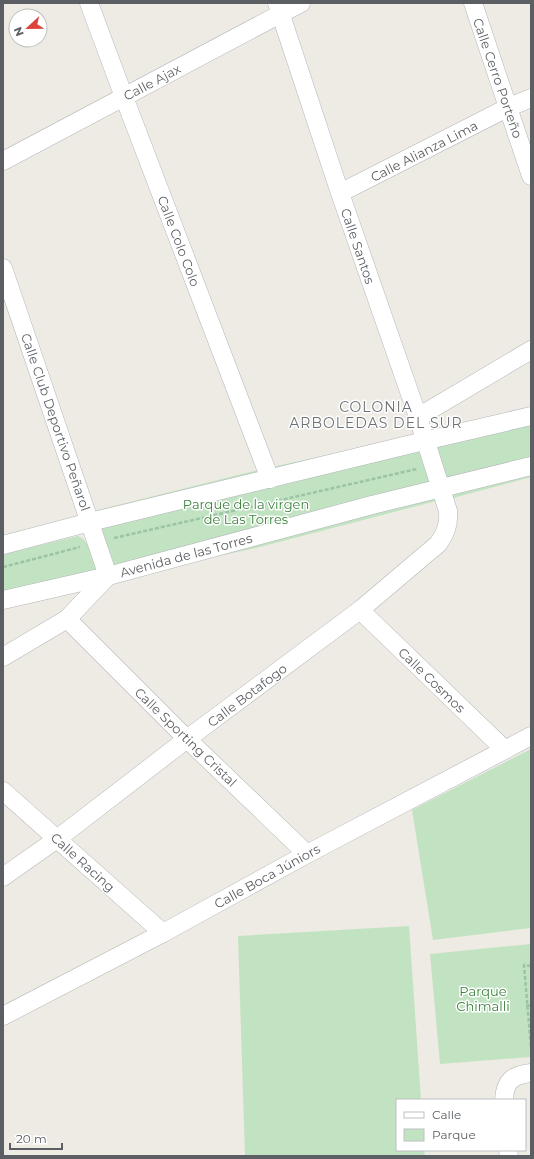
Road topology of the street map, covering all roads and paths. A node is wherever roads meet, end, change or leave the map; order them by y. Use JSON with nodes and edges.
{"nodes":[{"id":1,"x":89,"y":3,"type":"edge"},
{"id":2,"x":301,"y":3,"type":"edge"},
{"id":3,"x":473,"y":3,"type":"edge"},
{"id":4,"x":279,"y":8,"type":"edge"},
{"id":5,"x":124,"y":97,"type":"junction"},
{"id":6,"x":531,"y":98,"type":"edge"},
{"id":7,"x":508,"y":108,"type":"junction"},
{"id":8,"x":3,"y":161,"type":"edge"},
{"id":9,"x":531,"y":176,"type":"edge"},
{"id":10,"x":340,"y":193,"type":"junction"},
{"id":11,"x":3,"y":268,"type":"edge"},
{"id":12,"x":531,"y":350,"type":"edge"},
{"id":13,"x":531,"y":416,"type":"edge"},
{"id":14,"x":418,"y":417,"type":"junction"},
{"id":15,"x":424,"y":440,"type":"junction"},
{"id":16,"x":433,"y":465,"type":"junction"},
{"id":17,"x":531,"y":466,"type":"edge"},
{"id":18,"x":270,"y":479,"type":"junction"},
{"id":19,"x":440,"y":488,"type":"junction"},
{"id":20,"x":90,"y":522,"type":"junction"},
{"id":21,"x":97,"y":542,"type":"junction"},
{"id":22,"x":3,"y":546,"type":"edge"},
{"id":23,"x":3,"y":568,"type":"edge"},
{"id":24,"x":108,"y":576,"type":"junction"},
{"id":25,"x":3,"y":600,"type":"edge"},
{"id":26,"x":360,"y":610,"type":"junction"},
{"id":27,"x":67,"y":619,"type":"junction"},
{"id":28,"x":3,"y":657,"type":"edge"},
{"id":29,"x":531,"y":736,"type":"edge"},
{"id":30,"x":187,"y":739,"type":"junction"},
{"id":31,"x":505,"y":750,"type":"junction"},
{"id":32,"x":3,"y":791,"type":"edge"},
{"id":33,"x":57,"y":839,"type":"junction"},
{"id":34,"x":307,"y":854,"type":"junction"},
{"id":35,"x":3,"y":877,"type":"edge"},
{"id":36,"x":162,"y":933,"type":"junction"},
{"id":37,"x":531,"y":966,"type":"edge"},
{"id":38,"x":531,"y":1005,"type":"edge"},
{"id":39,"x":526,"y":1006,"type":"junction"},
{"id":40,"x":3,"y":1016,"type":"edge"},
{"id":41,"x":531,"y":1048,"type":"edge"},
{"id":42,"x":531,"y":1073,"type":"edge"},
{"id":43,"x":504,"y":1099,"type":"edge"}],
"edges":[{"from":1,"to":5,"type":"street","name":"Calle Colo Colo"},
{"from":2,"to":4,"type":"street","name":"Calle Ajax"},
{"from":3,"to":7,"type":"street","name":"Calle Cerro Porteño"},
{"from":4,"to":5,"type":"street","name":"Calle Ajax"},
{"from":4,"to":10,"type":"street","name":"Calle Santos"},
{"from":5,"to":8,"type":"street","name":"Calle Ajax"},
{"from":5,"to":18,"type":"street","name":"Calle Colo Colo"},
{"from":6,"to":7,"type":"street","name":"Calle Alianza Lima"},
{"from":7,"to":9,"type":"street","name":"Calle Cerro Porteño"},
{"from":7,"to":10,"type":"street","name":"Calle Alianza Lima"},
{"from":10,"to":14,"type":"street","name":"Calle Santos"},
{"from":11,"to":20,"type":"street","name":"Calle Club Deportivo Peñarol"},
{"from":12,"to":14,"type":"street"},
{"from":13,"to":15,"type":"street"},
{"from":14,"to":15,"type":"street","name":"Calle Santos"},
{"from":15,"to":16,"type":"street","name":"Calle Santos"},
{"from":15,"to":18,"type":"street"},
{"from":16,"to":19,"type":"street","name":"Calle Santos"},
{"from":16,"to":21,"type":"path"},
{"from":17,"to":19,"type":"street","name":"Avenida de las Torres"},
{"from":18,"to":20,"type":"street"},
{"from":19,"to":24,"type":"street","name":"Avenida de las Torres"},
{"from":19,"to":26,"type":"street","name":"Calle Botafogo"},
{"from":20,"to":21,"type":"street","name":"Calle Club Deportivo Peñarol"},
{"from":20,"to":22,"type":"street"},
{"from":21,"to":23,"type":"path"},
{"from":21,"to":24,"type":"street","name":"Calle Club Deportivo Peñarol"},
{"from":24,"to":25,"type":"street","name":"Avenida de las Torres"},
{"from":24,"to":27,"type":"street"},
{"from":26,"to":30,"type":"street","name":"Calle Botafogo"},
{"from":26,"to":31,"type":"street","name":"Calle Cosmos"},
{"from":27,"to":28,"type":"street"},
{"from":27,"to":30,"type":"street","name":"Calle Sporting Cristal"},
{"from":29,"to":31,"type":"street","name":"Calle Boca Júniors"},
{"from":30,"to":33,"type":"street","name":"Calle Botafogo"},
{"from":30,"to":34,"type":"street","name":"Calle Sporting Cristal"},
{"from":31,"to":34,"type":"street","name":"Calle Boca Júniors"},
{"from":32,"to":33,"type":"street","name":"Calle Racing"},
{"from":33,"to":35,"type":"street","name":"Calle Botafogo"},
{"from":33,"to":36,"type":"street","name":"Calle Racing"},
{"from":34,"to":36,"type":"street","name":"Calle Boca Júniors"},
{"from":36,"to":40,"type":"street","name":"Calle Boca Júniors"},
{"from":37,"to":39,"type":"path"},
{"from":38,"to":39,"type":"path"},
{"from":39,"to":41,"type":"path"},
{"from":42,"to":43,"type":"street"}]}
